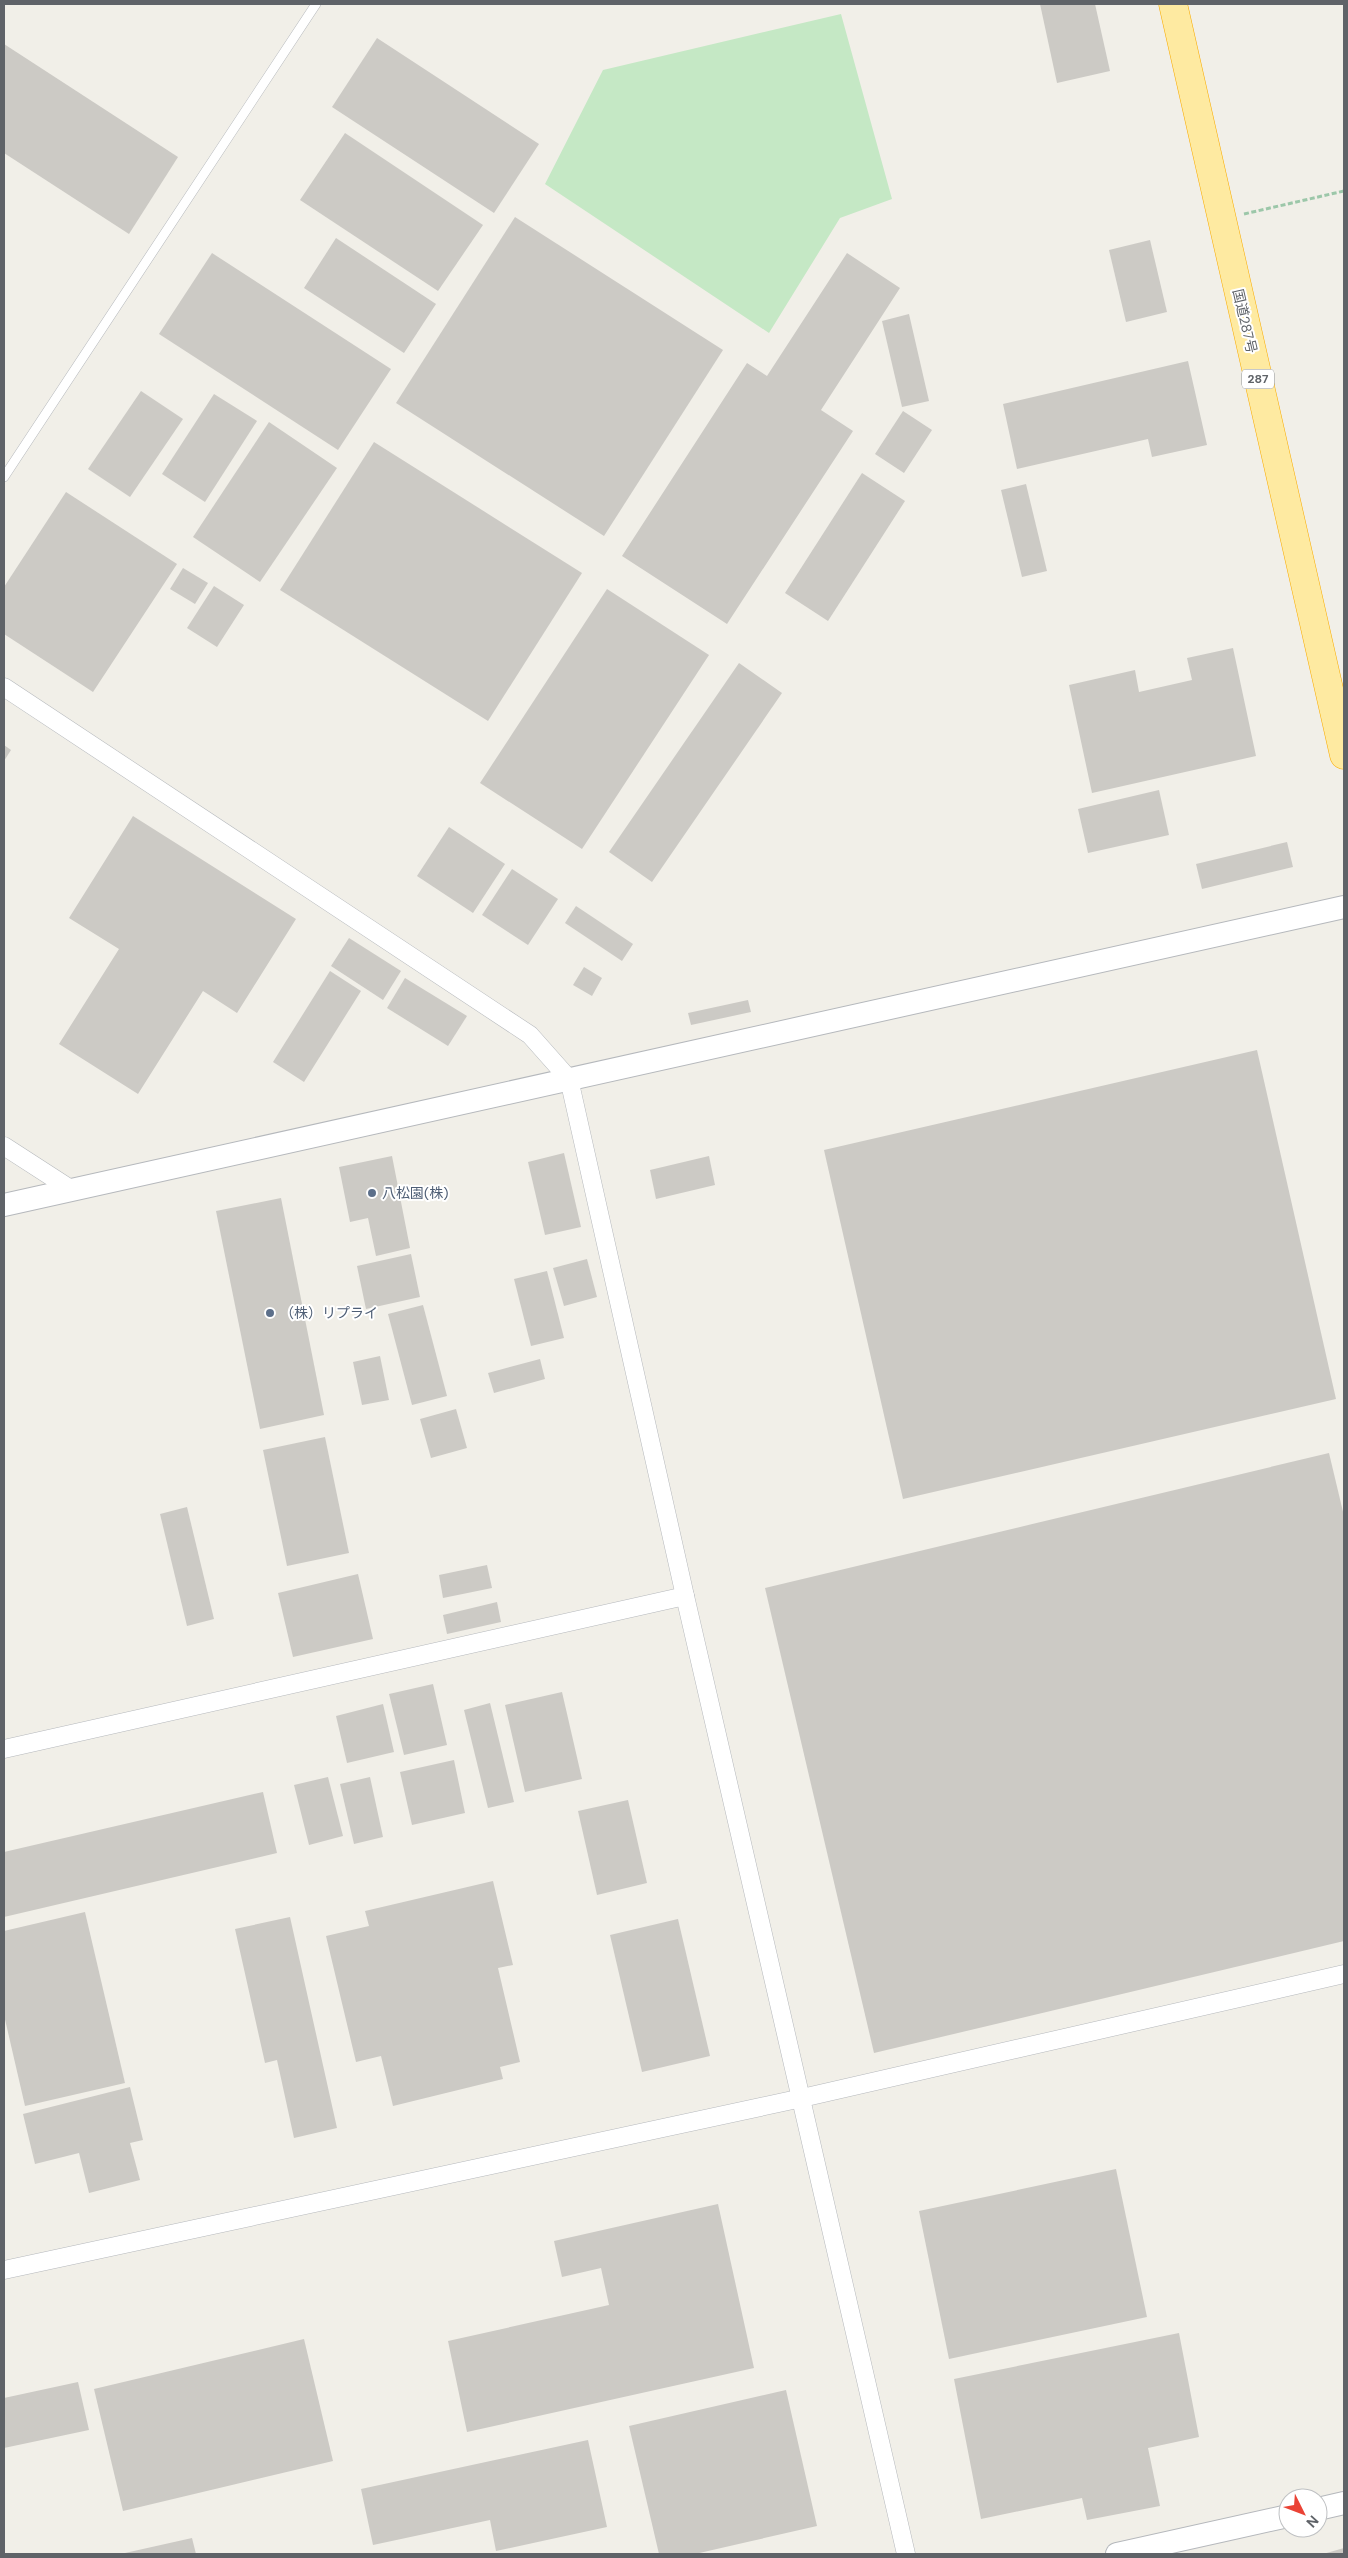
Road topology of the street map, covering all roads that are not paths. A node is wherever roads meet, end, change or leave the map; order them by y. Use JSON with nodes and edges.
{"nodes":[{"id":1,"x":316,"y":4,"type":"edge"},
{"id":2,"x":1173,"y":4,"type":"edge"},
{"id":3,"x":4,"y":476,"type":"edge"},
{"id":4,"x":4,"y":687,"type":"edge"},
{"id":5,"x":1344,"y":755,"type":"edge"},
{"id":6,"x":1344,"y":907,"type":"edge"},
{"id":7,"x":569,"y":1079,"type":"junction"},
{"id":8,"x":4,"y":1146,"type":"edge"},
{"id":9,"x":72,"y":1190,"type":"junction"},
{"id":10,"x":4,"y":1205,"type":"edge"},
{"id":11,"x":685,"y":1596,"type":"junction"},
{"id":12,"x":4,"y":1749,"type":"edge"},
{"id":13,"x":1344,"y":1974,"type":"edge"},
{"id":14,"x":802,"y":2098,"type":"junction"},
{"id":15,"x":4,"y":2270,"type":"edge"},
{"id":16,"x":1344,"y":2503,"type":"edge"},
{"id":17,"x":1328,"y":2507,"type":"edge"},
{"id":18,"x":1278,"y":2518,"type":"edge"},
{"id":19,"x":906,"y":2554,"type":"edge"},
{"id":20,"x":1117,"y":2554,"type":"edge"}],
"edges":[{"from":1,"to":3,"type":"lane"},
{"from":2,"to":5,"type":"highway","name":"国道287号","number":"287"},
{"from":4,"to":7,"type":"street"},
{"from":6,"to":7,"type":"street"},
{"from":7,"to":9,"type":"street"},
{"from":7,"to":11,"type":"street"},
{"from":8,"to":9,"type":"street"},
{"from":9,"to":10,"type":"street"},
{"from":11,"to":12,"type":"street"},
{"from":11,"to":14,"type":"street"},
{"from":13,"to":14,"type":"street"},
{"from":14,"to":15,"type":"street"},
{"from":14,"to":19,"type":"street"},
{"from":16,"to":17,"type":"street"},
{"from":18,"to":20,"type":"street"}]}
